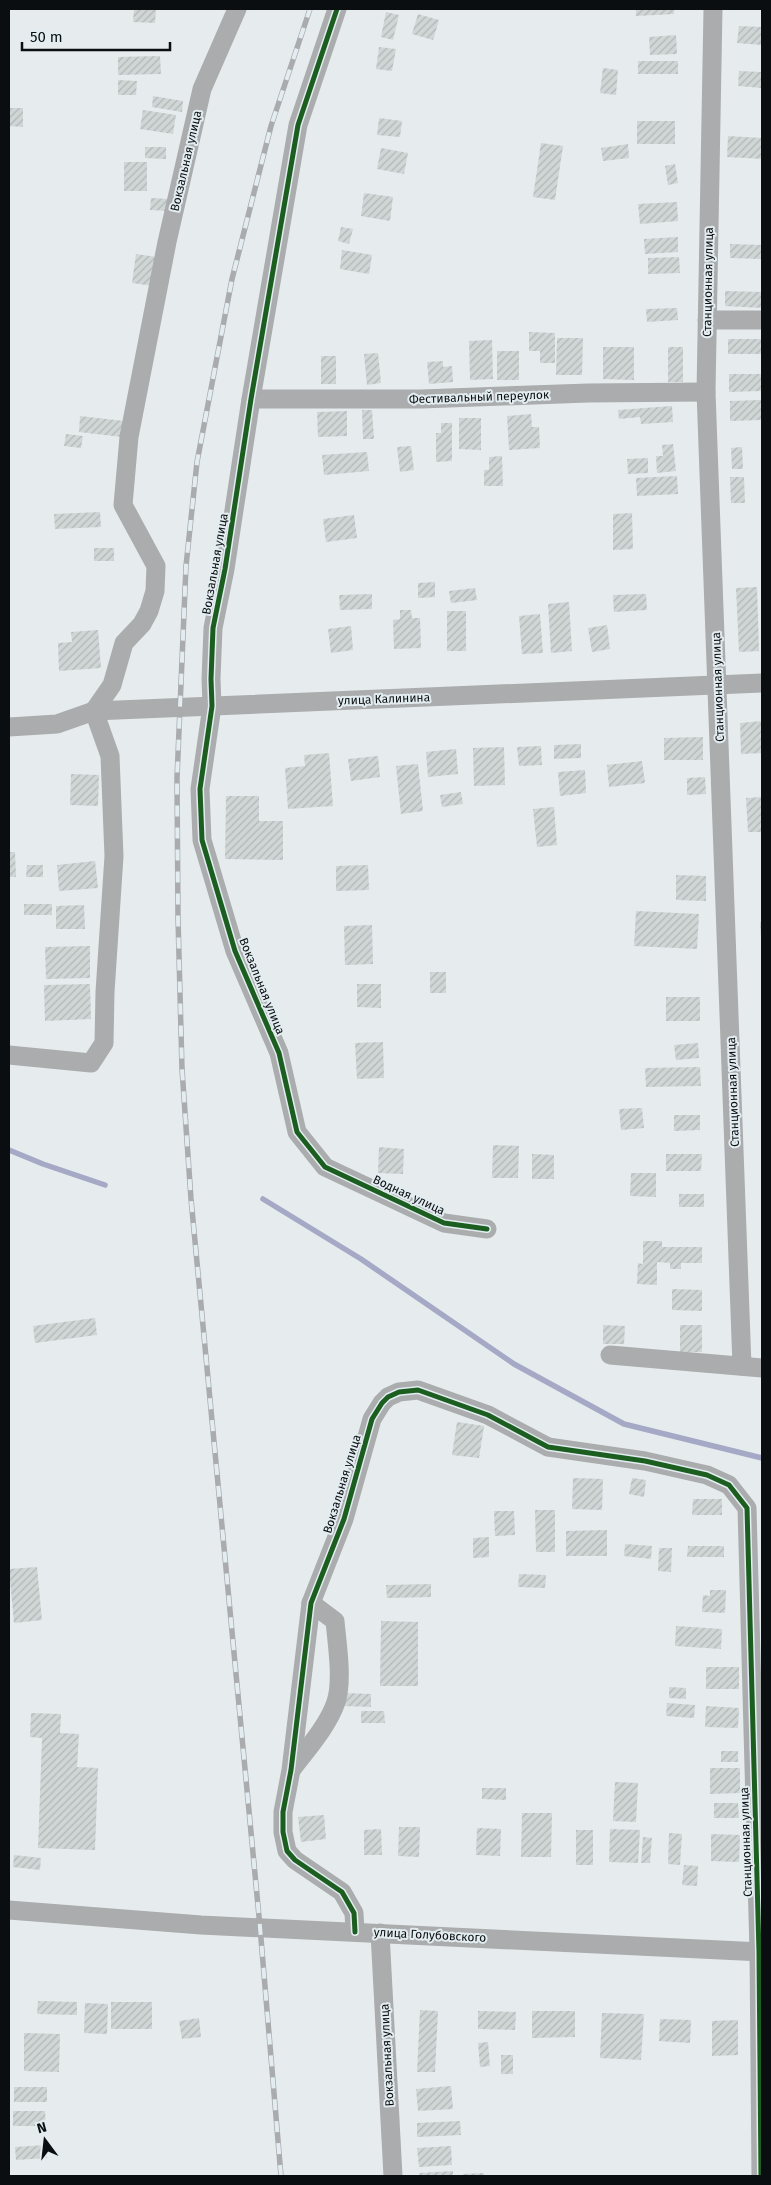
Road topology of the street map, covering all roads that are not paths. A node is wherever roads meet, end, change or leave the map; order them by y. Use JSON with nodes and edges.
{"nodes":[{"id":1,"x":237,"y":9,"type":"edge"},
{"id":2,"x":337,"y":9,"type":"edge"},
{"id":3,"x":713,"y":9,"type":"edge"},
{"id":4,"x":707,"y":320,"type":"junction"},
{"id":5,"x":762,"y":320,"type":"edge"},
{"id":6,"x":706,"y":392,"type":"junction"},
{"id":7,"x":251,"y":399,"type":"junction"},
{"id":8,"x":762,"y":683,"type":"edge"},
{"id":9,"x":718,"y":685,"type":"junction"},
{"id":10,"x":212,"y":706,"type":"junction"},
{"id":11,"x":94,"y":711,"type":"junction"},
{"id":12,"x":9,"y":727,"type":"edge"},
{"id":13,"x":9,"y":1055,"type":"edge"},
{"id":14,"x":325,"y":1167,"type":"joint"},
{"id":15,"x":487,"y":1230,"type":"dead end"},
{"id":16,"x":610,"y":1355,"type":"dead end"},
{"id":17,"x":742,"y":1366,"type":"junction"},
{"id":18,"x":762,"y":1368,"type":"edge"},
{"id":19,"x":746,"y":1508,"type":"joint"},
{"id":20,"x":311,"y":1603,"type":"junction"},
{"id":21,"x":291,"y":1770,"type":"junction"},
{"id":22,"x":9,"y":1910,"type":"edge"},
{"id":23,"x":355,"y":1932,"type":"junction"},
{"id":24,"x":380,"y":1933,"type":"junction"},
{"id":25,"x":761,"y":1952,"type":"edge"},
{"id":26,"x":392,"y":2176,"type":"edge"},
{"id":27,"x":762,"y":2176,"type":"edge"}],
"edges":[{"from":1,"to":11,"type":"street","name":"Вокзальная улица"},
{"from":2,"to":7,"type":"street","name":"Вокзальная улица"},
{"from":3,"to":4,"type":"street","name":"Станционная улица"},
{"from":4,"to":5,"type":"street"},
{"from":4,"to":6,"type":"street","name":"Станционная улица"},
{"from":6,"to":7,"type":"street","name":"Фестивальный переулок"},
{"from":6,"to":9,"type":"street","name":"Станционная улица"},
{"from":7,"to":10,"type":"street","name":"Вокзальная улица"},
{"from":8,"to":9,"type":"street","name":"улица Калинина"},
{"from":9,"to":10,"type":"street","name":"улица Калинина"},
{"from":9,"to":17,"type":"street","name":"Станционная улица"},
{"from":10,"to":11,"type":"street","name":"улица Калинина"},
{"from":10,"to":14,"type":"street","name":"Вокзальная улица"},
{"from":11,"to":12,"type":"street","name":"улица Калинина"},
{"from":11,"to":13,"type":"street"},
{"from":14,"to":15,"type":"street","name":"Водная улица"},
{"from":16,"to":17,"type":"street"},
{"from":17,"to":18,"type":"street"},
{"from":19,"to":20,"type":"street","name":"Вокзальная улица"},
{"from":19,"to":25,"type":"street","name":"Станционная улица"},
{"from":20,"to":21,"type":"street","name":"Вокзальная улица"},
{"from":20,"to":21,"type":"street"},
{"from":21,"to":23,"type":"street","name":"Вокзальная улица"},
{"from":22,"to":23,"type":"street","name":"улица Голубовского"},
{"from":23,"to":24,"type":"street","name":"улица Голубовского"},
{"from":24,"to":25,"type":"street","name":"улица Голубовского"},
{"from":24,"to":26,"type":"street","name":"Вокзальная улица"},
{"from":25,"to":27,"type":"street","name":"Станционная улица"}]}
